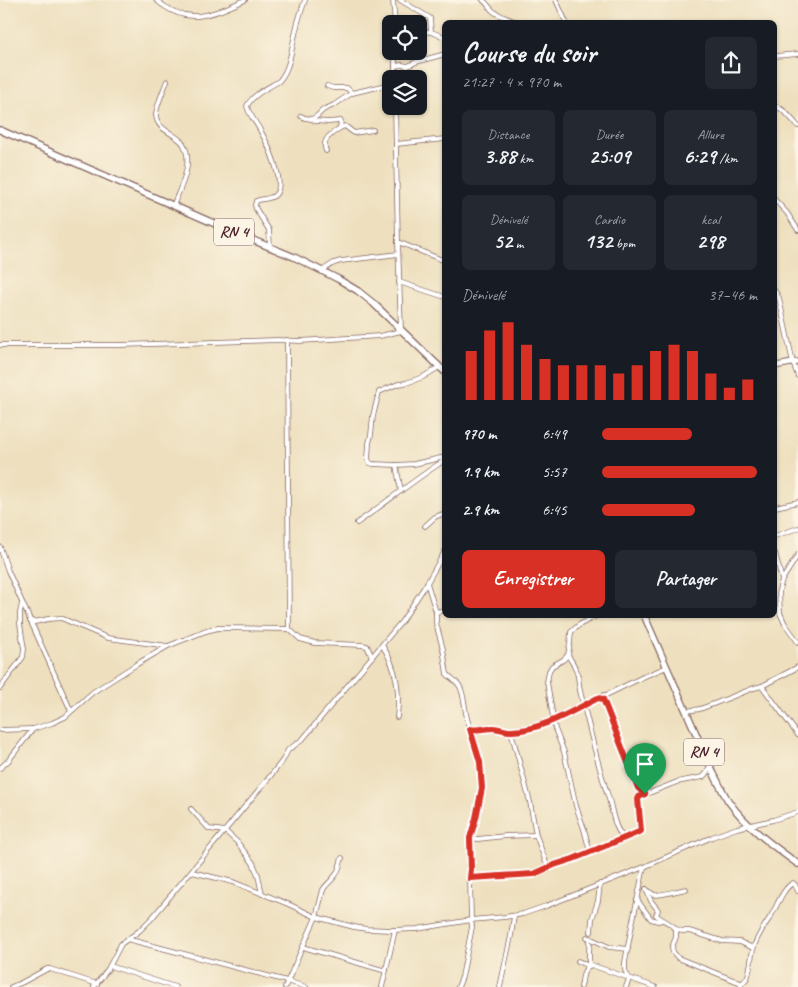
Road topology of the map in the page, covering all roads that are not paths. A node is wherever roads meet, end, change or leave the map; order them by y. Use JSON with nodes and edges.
{"nodes":[{"id":1,"x":156,"y":0,"type":"edge"},
{"id":2,"x":245,"y":0,"type":"edge"},
{"id":3,"x":305,"y":0,"type":"edge"},
{"id":4,"x":393,"y":0,"type":"edge"},
{"id":5,"x":400,"y":0,"type":"edge"},
{"id":6,"x":483,"y":0,"type":"edge"},
{"id":7,"x":556,"y":0,"type":"edge"},
{"id":8,"x":394,"y":15,"type":"edge"},
{"id":9,"x":510,"y":20,"type":"edge"},
{"id":10,"x":565,"y":20,"type":"edge"},
{"id":11,"x":427,"y":32,"type":"edge"},
{"id":12,"x":432,"y":32,"type":"junction"},
{"id":13,"x":442,"y":35,"type":"edge"},
{"id":14,"x":798,"y":54,"type":"edge"},
{"id":15,"x":442,"y":55,"type":"edge"},
{"id":16,"x":777,"y":56,"type":"edge"},
{"id":17,"x":395,"y":60,"type":"edge"},
{"id":18,"x":395,"y":66,"type":"junction"},
{"id":19,"x":395,"y":70,"type":"edge"},
{"id":20,"x":167,"y":81,"type":"dead end"},
{"id":21,"x":327,"y":86,"type":"dead end"},
{"id":22,"x":382,"y":86,"type":"edge"},
{"id":23,"x":352,"y":93,"type":"junction"},
{"id":24,"x":777,"y":106,"type":"edge"},
{"id":25,"x":396,"y":115,"type":"edge"},
{"id":26,"x":300,"y":116,"type":"dead end"},
{"id":27,"x":312,"y":119,"type":"junction"},
{"id":28,"x":798,"y":126,"type":"edge"},
{"id":29,"x":340,"y":128,"type":"junction"},
{"id":30,"x":0,"y":130,"type":"edge"},
{"id":31,"x":373,"y":130,"type":"dead end"},
{"id":32,"x":442,"y":139,"type":"edge"},
{"id":33,"x":396,"y":144,"type":"junction"},
{"id":34,"x":326,"y":151,"type":"dead end"},
{"id":35,"x":777,"y":202,"type":"edge"},
{"id":36,"x":173,"y":206,"type":"junction"},
{"id":37,"x":798,"y":230,"type":"edge"},
{"id":38,"x":398,"y":242,"type":"junction"},
{"id":39,"x":270,"y":247,"type":"junction"},
{"id":40,"x":398,"y":254,"type":"junction"},
{"id":41,"x":442,"y":260,"type":"edge"},
{"id":42,"x":323,"y":270,"type":"junction"},
{"id":43,"x":399,"y":282,"type":"junction"},
{"id":44,"x":442,"y":296,"type":"edge"},
{"id":45,"x":777,"y":296,"type":"edge"},
{"id":46,"x":401,"y":331,"type":"junction"},
{"id":47,"x":287,"y":340,"type":"junction"},
{"id":48,"x":0,"y":345,"type":"edge"},
{"id":49,"x":796,"y":362,"type":"edge"},
{"id":50,"x":777,"y":366,"type":"edge"},
{"id":51,"x":440,"y":367,"type":"joint"},
{"id":52,"x":798,"y":376,"type":"edge"},
{"id":53,"x":442,"y":459,"type":"edge"},
{"id":54,"x":442,"y":460,"type":"edge"},
{"id":55,"x":396,"y":465,"type":"junction"},
{"id":56,"x":401,"y":491,"type":"junction"},
{"id":57,"x":798,"y":502,"type":"edge"},
{"id":58,"x":777,"y":507,"type":"edge"},
{"id":59,"x":442,"y":514,"type":"edge"},
{"id":60,"x":357,"y":523,"type":"dead end"},
{"id":61,"x":425,"y":526,"type":"dead end"},
{"id":62,"x":798,"y":528,"type":"edge"},
{"id":63,"x":777,"y":535,"type":"edge"},
{"id":64,"x":0,"y":548,"type":"edge"},
{"id":65,"x":798,"y":555,"type":"edge"},
{"id":66,"x":442,"y":556,"type":"edge"},
{"id":67,"x":777,"y":561,"type":"edge"},
{"id":68,"x":782,"y":580,"type":"junction"},
{"id":69,"x":427,"y":583,"type":"junction"},
{"id":70,"x":22,"y":603,"type":"junction"},
{"id":71,"x":442,"y":611,"type":"edge"},
{"id":72,"x":436,"y":612,"type":"junction"},
{"id":73,"x":592,"y":618,"type":"edge"},
{"id":74,"x":645,"y":618,"type":"edge"},
{"id":75,"x":30,"y":621,"type":"junction"},
{"id":76,"x":289,"y":630,"type":"junction"},
{"id":77,"x":798,"y":642,"type":"edge"},
{"id":78,"x":382,"y":645,"type":"junction"},
{"id":79,"x":168,"y":646,"type":"junction"},
{"id":80,"x":568,"y":655,"type":"junction"},
{"id":81,"x":372,"y":657,"type":"junction"},
{"id":82,"x":667,"y":667,"type":"junction"},
{"id":83,"x":798,"y":667,"type":"edge"},
{"id":84,"x":762,"y":686,"type":"junction"},
{"id":85,"x":0,"y":688,"type":"edge"},
{"id":86,"x":602,"y":698,"type":"junction"},
{"id":87,"x":584,"y":705,"type":"junction"},
{"id":88,"x":686,"y":710,"type":"junction"},
{"id":89,"x":71,"y":711,"type":"junction"},
{"id":90,"x":397,"y":717,"type":"dead end"},
{"id":91,"x":554,"y":721,"type":"junction"},
{"id":92,"x":33,"y":729,"type":"junction"},
{"id":93,"x":470,"y":729,"type":"junction"},
{"id":94,"x":0,"y":730,"type":"edge"},
{"id":95,"x":511,"y":731,"type":"junction"},
{"id":96,"x":798,"y":735,"type":"edge"},
{"id":97,"x":0,"y":768,"type":"edge"},
{"id":98,"x":711,"y":768,"type":"junction"},
{"id":99,"x":640,"y":790,"type":"junction"},
{"id":100,"x":645,"y":794,"type":"junction"},
{"id":101,"x":640,"y":796,"type":"junction"},
{"id":102,"x":191,"y":809,"type":"dead end"},
{"id":103,"x":798,"y":812,"type":"edge"},
{"id":104,"x":749,"y":825,"type":"junction"},
{"id":105,"x":225,"y":831,"type":"junction"},
{"id":106,"x":536,"y":836,"type":"junction"},
{"id":107,"x":470,"y":838,"type":"junction"},
{"id":108,"x":625,"y":839,"type":"junction"},
{"id":109,"x":590,"y":852,"type":"junction"},
{"id":110,"x":342,"y":858,"type":"dead end"},
{"id":111,"x":798,"y":864,"type":"edge"},
{"id":112,"x":644,"y":867,"type":"junction"},
{"id":113,"x":548,"y":868,"type":"junction"},
{"id":114,"x":192,"y":872,"type":"junction"},
{"id":115,"x":470,"y":878,"type":"junction"},
{"id":116,"x":600,"y":884,"type":"junction"},
{"id":117,"x":640,"y":885,"type":"junction"},
{"id":118,"x":646,"y":889,"type":"junction"},
{"id":119,"x":686,"y":889,"type":"dead end"},
{"id":120,"x":798,"y":891,"type":"edge"},
{"id":121,"x":262,"y":894,"type":"junction"},
{"id":122,"x":637,"y":900,"type":"junction"},
{"id":123,"x":514,"y":916,"type":"junction"},
{"id":124,"x":316,"y":917,"type":"junction"},
{"id":125,"x":471,"y":920,"type":"junction"},
{"id":126,"x":662,"y":920,"type":"junction"},
{"id":127,"x":676,"y":929,"type":"junction"},
{"id":128,"x":395,"y":930,"type":"junction"},
{"id":129,"x":591,"y":932,"type":"dead end"},
{"id":130,"x":587,"y":937,"type":"dead end"},
{"id":131,"x":127,"y":939,"type":"junction"},
{"id":132,"x":589,"y":942,"type":"dead end"},
{"id":133,"x":303,"y":947,"type":"junction"},
{"id":134,"x":753,"y":948,"type":"junction"},
{"id":135,"x":628,"y":949,"type":"junction"},
{"id":136,"x":578,"y":961,"type":"dead end"},
{"id":137,"x":110,"y":966,"type":"junction"},
{"id":138,"x":589,"y":966,"type":"junction"},
{"id":139,"x":625,"y":970,"type":"junction"},
{"id":140,"x":386,"y":971,"type":"junction"},
{"id":141,"x":618,"y":975,"type":"junction"},
{"id":142,"x":629,"y":979,"type":"junction"},
{"id":143,"x":287,"y":981,"type":"junction"},
{"id":144,"x":741,"y":985,"type":"edge"},
{"id":145,"x":10,"y":986,"type":"edge"},
{"id":146,"x":95,"y":986,"type":"edge"},
{"id":147,"x":176,"y":987,"type":"edge"},
{"id":148,"x":285,"y":987,"type":"edge"},
{"id":149,"x":306,"y":987,"type":"edge"},
{"id":150,"x":382,"y":987,"type":"edge"},
{"id":151,"x":458,"y":987,"type":"edge"},
{"id":152,"x":500,"y":987,"type":"edge"},
{"id":153,"x":581,"y":987,"type":"edge"},
{"id":154,"x":626,"y":987,"type":"edge"},
{"id":155,"x":656,"y":987,"type":"edge"}],
"edges":[{"from":1,"to":2,"type":"street"},
{"from":3,"to":39,"type":"street"},
{"from":4,"to":8,"type":"street"},
{"from":5,"to":12,"type":"street"},
{"from":6,"to":9,"type":"street"},
{"from":7,"to":10,"type":"street"},
{"from":11,"to":12,"type":"street"},
{"from":12,"to":13,"type":"street"},
{"from":14,"to":16,"type":"street"},
{"from":15,"to":18,"type":"street"},
{"from":17,"to":18,"type":"street"},
{"from":18,"to":19,"type":"street"},
{"from":20,"to":36,"type":"street"},
{"from":21,"to":23,"type":"street"},
{"from":22,"to":23,"type":"street"},
{"from":23,"to":27,"type":"street"},
{"from":24,"to":28,"type":"street"},
{"from":25,"to":33,"type":"street"},
{"from":26,"to":27,"type":"street"},
{"from":27,"to":29,"type":"street"},
{"from":29,"to":31,"type":"street"},
{"from":29,"to":34,"type":"street"},
{"from":30,"to":36,"type":"main road","number":"RN 4"},
{"from":32,"to":33,"type":"street"},
{"from":33,"to":38,"type":"street"},
{"from":35,"to":37,"type":"street"},
{"from":36,"to":39,"type":"main road","number":"RN 4"},
{"from":38,"to":40,"type":"street"},
{"from":38,"to":41,"type":"street"},
{"from":39,"to":42,"type":"main road","number":"RN 4"},
{"from":40,"to":42,"type":"street"},
{"from":40,"to":43,"type":"street"},
{"from":42,"to":46,"type":"main road","number":"RN 4"},
{"from":43,"to":44,"type":"street"},
{"from":43,"to":46,"type":"street"},
{"from":45,"to":49,"type":"street"},
{"from":46,"to":47,"type":"street"},
{"from":46,"to":51,"type":"main road","number":"RN 4"},
{"from":47,"to":48,"type":"street"},
{"from":47,"to":76,"type":"street"},
{"from":49,"to":50,"type":"main road"},
{"from":49,"to":52,"type":"street"},
{"from":51,"to":55,"type":"street"},
{"from":53,"to":55,"type":"street"},
{"from":54,"to":56,"type":"street"},
{"from":55,"to":56,"type":"street"},
{"from":56,"to":60,"type":"street"},
{"from":57,"to":58,"type":"street"},
{"from":59,"to":61,"type":"street"},
{"from":62,"to":63,"type":"street"},
{"from":64,"to":70,"type":"street"},
{"from":65,"to":68,"type":"street"},
{"from":66,"to":69,"type":"street"},
{"from":67,"to":68,"type":"street"},
{"from":68,"to":77,"type":"street"},
{"from":69,"to":72,"type":"street"},
{"from":69,"to":78,"type":"street"},
{"from":70,"to":75,"type":"street"},
{"from":70,"to":85,"type":"street"},
{"from":71,"to":72,"type":"street"},
{"from":72,"to":93,"type":"street"},
{"from":73,"to":80,"type":"street"},
{"from":74,"to":82,"type":"main road","number":"RN 4"},
{"from":75,"to":79,"type":"street"},
{"from":75,"to":89,"type":"street"},
{"from":76,"to":79,"type":"street"},
{"from":76,"to":81,"type":"street"},
{"from":78,"to":81,"type":"street"},
{"from":78,"to":90,"type":"street"},
{"from":79,"to":89,"type":"street"},
{"from":80,"to":87,"type":"street"},
{"from":80,"to":91,"type":"street"},
{"from":81,"to":105,"type":"street"},
{"from":82,"to":86,"type":"street"},
{"from":82,"to":88,"type":"main road","number":"RN 4"},
{"from":83,"to":84,"type":"street"},
{"from":84,"to":88,"type":"street"},
{"from":84,"to":96,"type":"street"},
{"from":86,"to":87,"type":"street"},
{"from":86,"to":99,"type":"street"},
{"from":87,"to":91,"type":"street"},
{"from":87,"to":108,"type":"street"},
{"from":88,"to":98,"type":"main road","number":"RN 4"},
{"from":89,"to":92,"type":"street"},
{"from":91,"to":95,"type":"street"},
{"from":91,"to":109,"type":"street"},
{"from":92,"to":94,"type":"street"},
{"from":92,"to":97,"type":"street"},
{"from":93,"to":95,"type":"street"},
{"from":93,"to":107,"type":"street"},
{"from":95,"to":106,"type":"street"},
{"from":98,"to":100,"type":"street"},
{"from":98,"to":104,"type":"main road","number":"RN 4"},
{"from":99,"to":100,"type":"street"},
{"from":99,"to":101,"type":"street"},
{"from":100,"to":101,"type":"street"},
{"from":101,"to":108,"type":"street"},
{"from":102,"to":105,"type":"street"},
{"from":103,"to":104,"type":"street"},
{"from":104,"to":111,"type":"main road","number":"RN 4"},
{"from":104,"to":112,"type":"street"},
{"from":105,"to":114,"type":"street"},
{"from":105,"to":121,"type":"street"},
{"from":106,"to":107,"type":"street"},
{"from":106,"to":113,"type":"street"},
{"from":107,"to":115,"type":"street"},
{"from":108,"to":109,"type":"street"},
{"from":109,"to":113,"type":"street"},
{"from":110,"to":124,"type":"street"},
{"from":112,"to":116,"type":"street"},
{"from":112,"to":117,"type":"street"},
{"from":113,"to":115,"type":"street"},
{"from":114,"to":121,"type":"street"},
{"from":114,"to":131,"type":"street"},
{"from":115,"to":125,"type":"street"},
{"from":116,"to":123,"type":"street"},
{"from":116,"to":129,"type":"street"},
{"from":117,"to":118,"type":"street"},
{"from":117,"to":122,"type":"street"},
{"from":118,"to":119,"type":"street"},
{"from":118,"to":126,"type":"street"},
{"from":120,"to":134,"type":"street"},
{"from":121,"to":124,"type":"street"},
{"from":122,"to":126,"type":"street"},
{"from":122,"to":135,"type":"street"},
{"from":123,"to":125,"type":"street"},
{"from":123,"to":152,"type":"street"},
{"from":124,"to":128,"type":"street"},
{"from":124,"to":133,"type":"street"},
{"from":125,"to":128,"type":"street"},
{"from":125,"to":151,"type":"street"},
{"from":126,"to":127,"type":"street"},
{"from":127,"to":134,"type":"street"},
{"from":127,"to":144,"type":"street"},
{"from":128,"to":140,"type":"street"},
{"from":130,"to":135,"type":"street"},
{"from":131,"to":137,"type":"street"},
{"from":131,"to":143,"type":"street"},
{"from":132,"to":138,"type":"street"},
{"from":133,"to":140,"type":"street"},
{"from":133,"to":143,"type":"street"},
{"from":134,"to":144,"type":"street"},
{"from":135,"to":139,"type":"street"},
{"from":136,"to":138,"type":"street"},
{"from":137,"to":146,"type":"street"},
{"from":137,"to":147,"type":"street"},
{"from":138,"to":141,"type":"street"},
{"from":138,"to":153,"type":"street"},
{"from":139,"to":141,"type":"street"},
{"from":139,"to":142,"type":"street"},
{"from":140,"to":150,"type":"street"},
{"from":141,"to":142,"type":"street"},
{"from":142,"to":154,"type":"street"},
{"from":142,"to":155,"type":"street"},
{"from":143,"to":148,"type":"street"},
{"from":143,"to":149,"type":"street"},
{"from":145,"to":146,"type":"street"}]}
